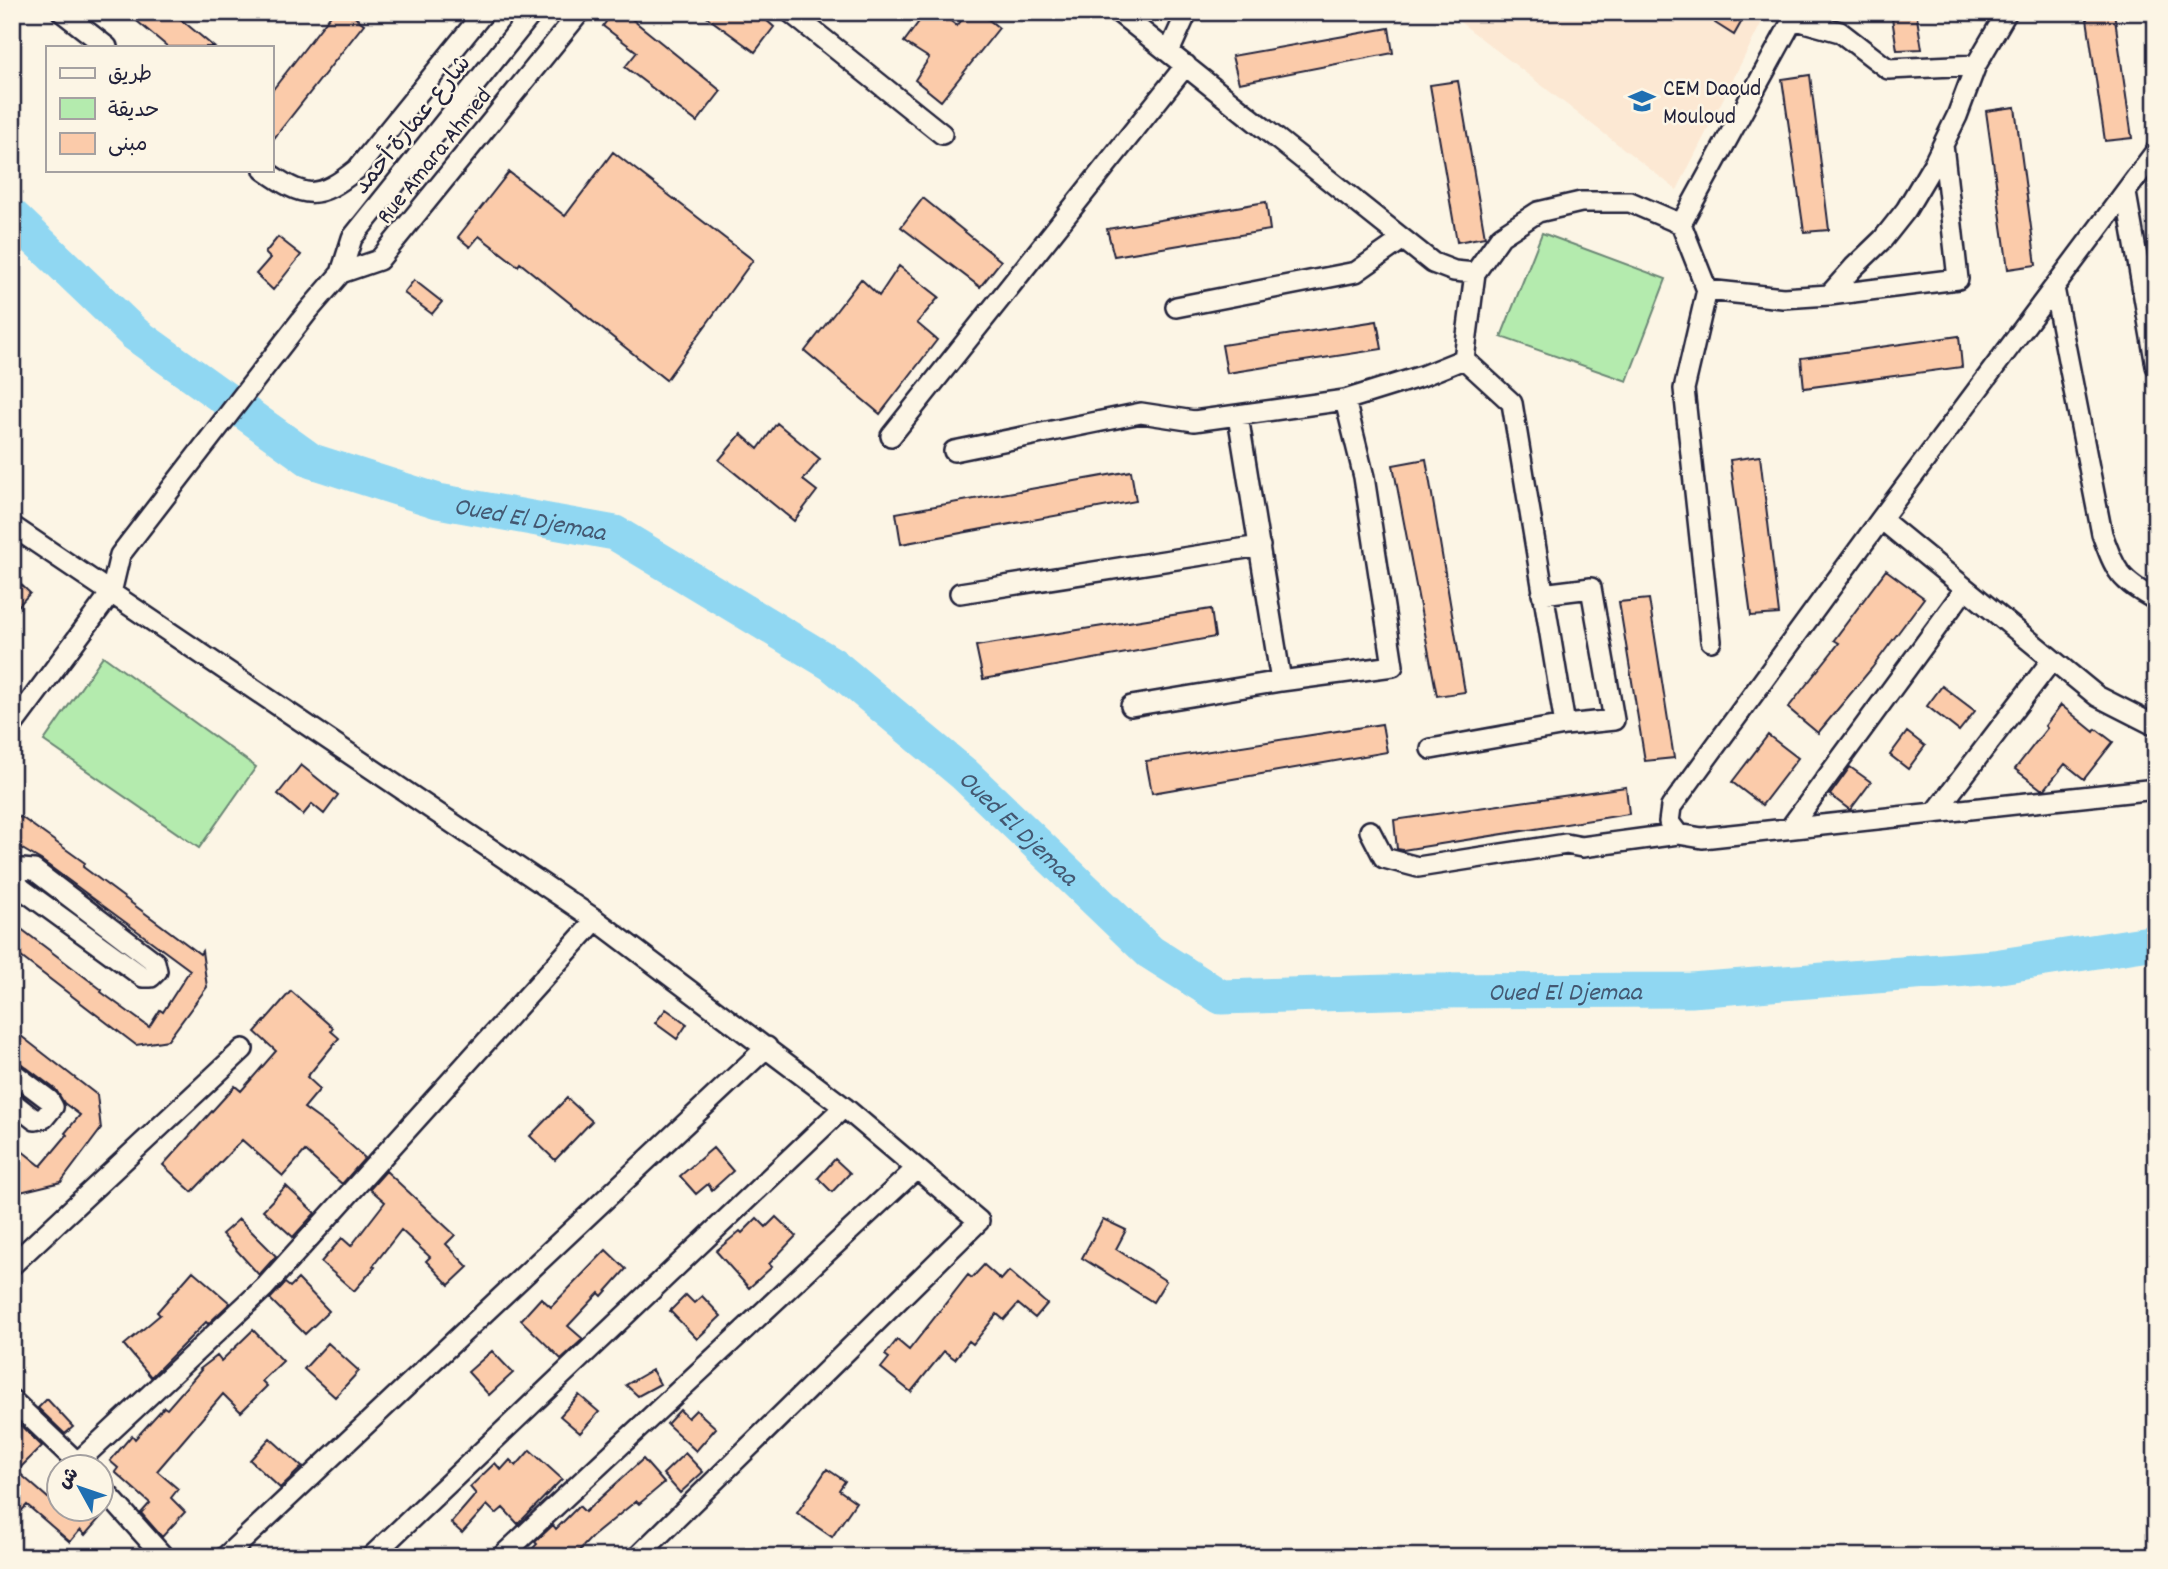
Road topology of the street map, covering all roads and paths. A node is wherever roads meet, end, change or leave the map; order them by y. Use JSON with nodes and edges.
{"nodes":[{"id":1,"x":62,"y":12,"type":"edge"},
{"id":2,"x":484,"y":12,"type":"edge"},
{"id":3,"x":533,"y":12,"type":"edge"},
{"id":4,"x":580,"y":12,"type":"edge"},
{"id":5,"x":790,"y":12,"type":"edge"},
{"id":6,"x":1118,"y":12,"type":"edge"},
{"id":7,"x":1187,"y":12,"type":"edge"},
{"id":8,"x":2004,"y":14,"type":"edge"},
{"id":9,"x":1795,"y":16,"type":"edge"},
{"id":10,"x":106,"y":46,"type":"edge"},
{"id":11,"x":1169,"y":52,"type":"junction"},
{"id":12,"x":1186,"y":65,"type":"junction"},
{"id":13,"x":1976,"y":65,"type":"junction"},
{"id":14,"x":942,"y":134,"type":"dead end"},
{"id":15,"x":1943,"y":145,"type":"junction"},
{"id":16,"x":2156,"y":152,"type":"edge"},
{"id":17,"x":267,"y":172,"type":"edge"},
{"id":18,"x":2126,"y":193,"type":"junction"},
{"id":19,"x":1681,"y":224,"type":"junction"},
{"id":20,"x":1403,"y":239,"type":"junction"},
{"id":21,"x":1475,"y":272,"type":"junction"},
{"id":22,"x":341,"y":274,"type":"junction"},
{"id":23,"x":2054,"y":288,"type":"junction"},
{"id":24,"x":1707,"y":290,"type":"junction"},
{"id":25,"x":1829,"y":295,"type":"junction"},
{"id":26,"x":1176,"y":307,"type":"dead end"},
{"id":27,"x":1464,"y":359,"type":"junction"},
{"id":28,"x":2156,"y":366,"type":"edge"},
{"id":29,"x":1345,"y":400,"type":"junction"},
{"id":30,"x":1237,"y":416,"type":"junction"},
{"id":31,"x":891,"y":436,"type":"dead end"},
{"id":32,"x":954,"y":451,"type":"dead end"},
{"id":33,"x":1881,"y":519,"type":"junction"},
{"id":34,"x":12,"y":526,"type":"edge"},
{"id":35,"x":1260,"y":546,"type":"junction"},
{"id":36,"x":1965,"y":589,"type":"junction"},
{"id":37,"x":111,"y":593,"type":"junction"},
{"id":38,"x":960,"y":593,"type":"dead end"},
{"id":39,"x":1542,"y":594,"type":"junction"},
{"id":40,"x":2156,"y":600,"type":"edge"},
{"id":41,"x":1711,"y":640,"type":"dead end"},
{"id":42,"x":2052,"y":660,"type":"junction"},
{"id":43,"x":1281,"y":681,"type":"junction"},
{"id":44,"x":1131,"y":706,"type":"dead end"},
{"id":45,"x":1565,"y":725,"type":"junction"},
{"id":46,"x":12,"y":726,"type":"edge"},
{"id":47,"x":2156,"y":726,"type":"edge"},
{"id":48,"x":1431,"y":749,"type":"dead end"},
{"id":49,"x":2156,"y":789,"type":"edge"},
{"id":50,"x":1935,"y":813,"type":"junction"},
{"id":51,"x":1790,"y":828,"type":"junction"},
{"id":52,"x":1370,"y":831,"type":"dead end"},
{"id":53,"x":1678,"y":834,"type":"junction"},
{"id":54,"x":15,"y":873,"type":"edge"},
{"id":55,"x":596,"y":920,"type":"junction"},
{"id":56,"x":767,"y":1047,"type":"junction"},
{"id":57,"x":243,"y":1049,"type":"dead end"},
{"id":58,"x":12,"y":1072,"type":"edge"},
{"id":59,"x":12,"y":1102,"type":"edge"},
{"id":60,"x":844,"y":1107,"type":"junction"},
{"id":61,"x":916,"y":1169,"type":"junction"},
{"id":62,"x":12,"y":1265,"type":"edge"},
{"id":63,"x":12,"y":1400,"type":"edge"},
{"id":64,"x":68,"y":1454,"type":"edge"},
{"id":65,"x":91,"y":1454,"type":"edge"},
{"id":66,"x":116,"y":1504,"type":"edge"},
{"id":67,"x":164,"y":1557,"type":"edge"},
{"id":68,"x":225,"y":1557,"type":"edge"},
{"id":69,"x":371,"y":1557,"type":"edge"},
{"id":70,"x":501,"y":1557,"type":"edge"},
{"id":71,"x":637,"y":1557,"type":"edge"}],
"edges":[{"from":1,"to":10,"type":"street"},
{"from":2,"to":17,"type":"street"},
{"from":3,"to":22,"type":"street","name":"شارع عمارة أحمد"},
{"from":4,"to":22,"type":"street","name":"Rue Amara Ahmed"},
{"from":5,"to":14,"type":"street"},
{"from":6,"to":11,"type":"street"},
{"from":7,"to":11,"type":"street"},
{"from":8,"to":13,"type":"street"},
{"from":9,"to":13,"type":"street"},
{"from":9,"to":19,"type":"street"},
{"from":11,"to":12,"type":"street"},
{"from":12,"to":20,"type":"street"},
{"from":12,"to":31,"type":"street"},
{"from":13,"to":15,"type":"street"},
{"from":15,"to":25,"type":"street"},
{"from":15,"to":25,"type":"street"},
{"from":16,"to":18,"type":"street"},
{"from":18,"to":23,"type":"street"},
{"from":18,"to":28,"type":"street"},
{"from":19,"to":21,"type":"street"},
{"from":19,"to":24,"type":"street"},
{"from":20,"to":21,"type":"street"},
{"from":20,"to":26,"type":"street"},
{"from":21,"to":27,"type":"street"},
{"from":22,"to":37,"type":"street","name":"Rue Amara Ahmed"},
{"from":23,"to":33,"type":"street"},
{"from":23,"to":40,"type":"street"},
{"from":24,"to":25,"type":"street"},
{"from":24,"to":41,"type":"street"},
{"from":27,"to":29,"type":"street"},
{"from":27,"to":39,"type":"street"},
{"from":29,"to":30,"type":"street"},
{"from":29,"to":43,"type":"street"},
{"from":30,"to":32,"type":"street"},
{"from":30,"to":35,"type":"street"},
{"from":33,"to":36,"type":"street"},
{"from":33,"to":53,"type":"street"},
{"from":34,"to":37,"type":"street"},
{"from":35,"to":38,"type":"street"},
{"from":35,"to":43,"type":"street"},
{"from":36,"to":42,"type":"street"},
{"from":36,"to":51,"type":"street"},
{"from":37,"to":46,"type":"street"},
{"from":37,"to":55,"type":"street"},
{"from":39,"to":45,"type":"street"},
{"from":39,"to":45,"type":"street"},
{"from":42,"to":47,"type":"street"},
{"from":42,"to":50,"type":"street"},
{"from":43,"to":44,"type":"street"},
{"from":45,"to":48,"type":"street"},
{"from":49,"to":50,"type":"street"},
{"from":50,"to":51,"type":"street"},
{"from":51,"to":53,"type":"street"},
{"from":52,"to":53,"type":"street"},
{"from":54,"to":54,"type":"street"},
{"from":55,"to":56,"type":"street"},
{"from":55,"to":65,"type":"street"},
{"from":56,"to":60,"type":"street"},
{"from":56,"to":68,"type":"street"},
{"from":57,"to":62,"type":"street"},
{"from":58,"to":59,"type":"street"},
{"from":60,"to":61,"type":"street"},
{"from":60,"to":69,"type":"street"},
{"from":61,"to":70,"type":"street"},
{"from":61,"to":71,"type":"street"},
{"from":63,"to":64,"type":"street"},
{"from":66,"to":67,"type":"street"}]}
